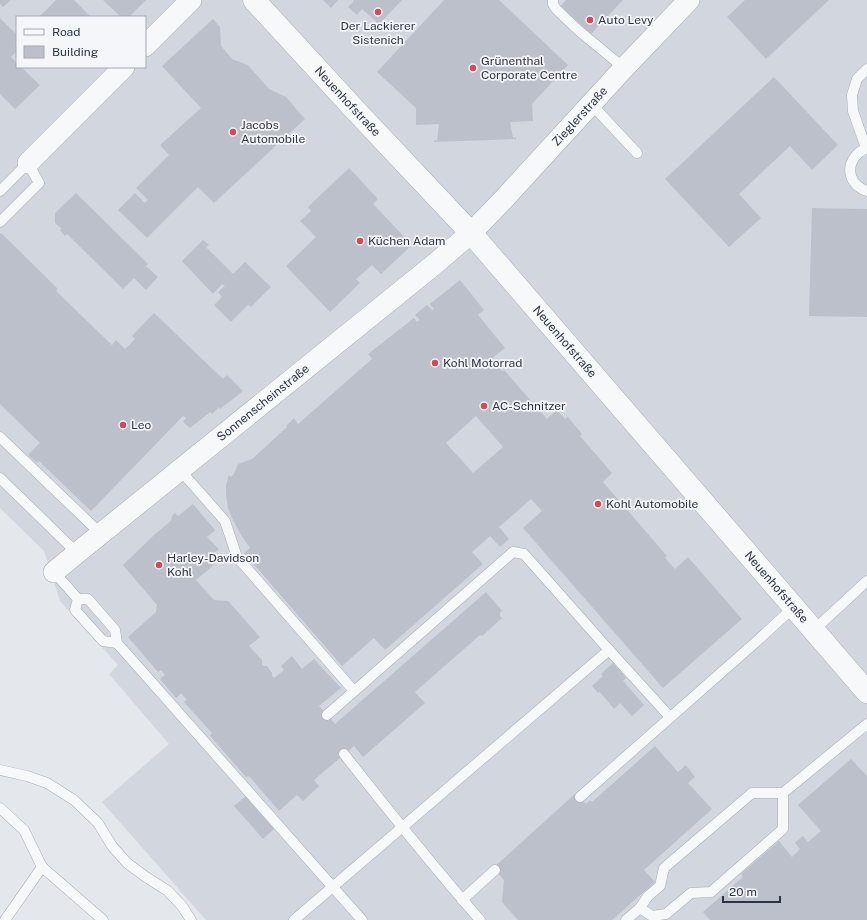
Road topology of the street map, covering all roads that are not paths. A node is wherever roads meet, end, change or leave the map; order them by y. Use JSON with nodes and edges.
{"nodes":[{"id":1,"x":191,"y":0,"type":"edge"},
{"id":2,"x":254,"y":0,"type":"edge"},
{"id":3,"x":553,"y":0,"type":"edge"},
{"id":4,"x":689,"y":0,"type":"edge"},
{"id":5,"x":146,"y":45,"type":"edge"},
{"id":6,"x":123,"y":68,"type":"edge"},
{"id":7,"x":624,"y":68,"type":"junction"},
{"id":8,"x":867,"y":69,"type":"edge"},
{"id":9,"x":592,"y":105,"type":"junction"},
{"id":10,"x":866,"y":148,"type":"edge"},
{"id":11,"x":637,"y":153,"type":"dead end"},
{"id":12,"x":28,"y":163,"type":"junction"},
{"id":13,"x":0,"y":191,"type":"edge"},
{"id":14,"x":867,"y":191,"type":"edge"},
{"id":15,"x":0,"y":222,"type":"edge"},
{"id":16,"x":471,"y":233,"type":"junction"},
{"id":17,"x":0,"y":436,"type":"edge"},
{"id":18,"x":180,"y":470,"type":"junction"},
{"id":19,"x":0,"y":478,"type":"edge"},
{"id":20,"x":101,"y":534,"type":"junction"},
{"id":21,"x":77,"y":553,"type":"junction"},
{"id":22,"x":54,"y":572,"type":"joint"},
{"id":23,"x":865,"y":588,"type":"edge"},
{"id":24,"x":78,"y":599,"type":"junction"},
{"id":25,"x":794,"y":607,"type":"junction"},
{"id":26,"x":814,"y":630,"type":"junction"},
{"id":27,"x":116,"y":643,"type":"junction"},
{"id":28,"x":609,"y":650,"type":"junction"},
{"id":29,"x":354,"y":691,"type":"junction"},
{"id":30,"x":867,"y":692,"type":"edge"},
{"id":31,"x":327,"y":715,"type":"dead end"},
{"id":32,"x":670,"y":717,"type":"junction"},
{"id":33,"x":867,"y":724,"type":"edge"},
{"id":34,"x":344,"y":754,"type":"dead end"},
{"id":35,"x":0,"y":770,"type":"edge"},
{"id":36,"x":783,"y":793,"type":"junction"},
{"id":37,"x":580,"y":797,"type":"dead end"},
{"id":38,"x":0,"y":808,"type":"edge"},
{"id":39,"x":403,"y":827,"type":"junction"},
{"id":40,"x":42,"y":867,"type":"junction"},
{"id":41,"x":495,"y":870,"type":"dead end"},
{"id":42,"x":333,"y":887,"type":"junction"},
{"id":43,"x":462,"y":900,"type":"junction"},
{"id":44,"x":640,"y":908,"type":"junction"},
{"id":45,"x":5,"y":920,"type":"edge"},
{"id":46,"x":103,"y":920,"type":"edge"},
{"id":47,"x":191,"y":920,"type":"edge"},
{"id":48,"x":294,"y":920,"type":"edge"},
{"id":49,"x":362,"y":920,"type":"edge"},
{"id":50,"x":480,"y":920,"type":"edge"},
{"id":51,"x":626,"y":920,"type":"edge"}],
"edges":[{"from":1,"to":5,"type":"street"},
{"from":2,"to":16,"type":"street","name":"Neuenhofstraße"},
{"from":3,"to":7,"type":"lane"},
{"from":4,"to":7,"type":"street","name":"Zieglerstraße"},
{"from":6,"to":12,"type":"street"},
{"from":7,"to":9,"type":"street","name":"Zieglerstraße"},
{"from":8,"to":10,"type":"lane"},
{"from":9,"to":11,"type":"lane"},
{"from":9,"to":16,"type":"street","name":"Zieglerstraße"},
{"from":10,"to":14,"type":"lane"},
{"from":12,"to":13,"type":"lane"},
{"from":12,"to":15,"type":"lane"},
{"from":16,"to":18,"type":"street","name":"Sonnenscheinstraße"},
{"from":16,"to":25,"type":"street","name":"Neuenhofstraße"},
{"from":17,"to":20,"type":"lane"},
{"from":18,"to":20,"type":"street","name":"Sonnenscheinstraße"},
{"from":18,"to":29,"type":"lane"},
{"from":19,"to":21,"type":"lane"},
{"from":20,"to":21,"type":"street","name":"Sonnenscheinstraße"},
{"from":21,"to":22,"type":"street","name":"Sonnenscheinstraße"},
{"from":22,"to":24,"type":"lane"},
{"from":23,"to":26,"type":"lane"},
{"from":24,"to":27,"type":"lane"},
{"from":24,"to":27,"type":"lane"},
{"from":25,"to":26,"type":"street","name":"Neuenhofstraße"},
{"from":25,"to":32,"type":"lane"},
{"from":26,"to":30,"type":"street","name":"Neuenhofstraße"},
{"from":27,"to":42,"type":"lane"},
{"from":28,"to":29,"type":"lane"},
{"from":28,"to":32,"type":"lane"},
{"from":28,"to":39,"type":"lane"},
{"from":29,"to":31,"type":"lane"},
{"from":32,"to":37,"type":"lane"},
{"from":33,"to":36,"type":"lane"},
{"from":34,"to":39,"type":"lane"},
{"from":35,"to":47,"type":"lane"},
{"from":36,"to":44,"type":"lane"},
{"from":36,"to":44,"type":"lane"},
{"from":38,"to":40,"type":"lane"},
{"from":39,"to":42,"type":"lane"},
{"from":39,"to":43,"type":"lane"},
{"from":40,"to":45,"type":"lane"},
{"from":40,"to":46,"type":"lane"},
{"from":41,"to":43,"type":"lane"},
{"from":42,"to":48,"type":"lane"},
{"from":42,"to":49,"type":"lane"},
{"from":43,"to":50,"type":"lane"},
{"from":44,"to":51,"type":"lane"}]}
